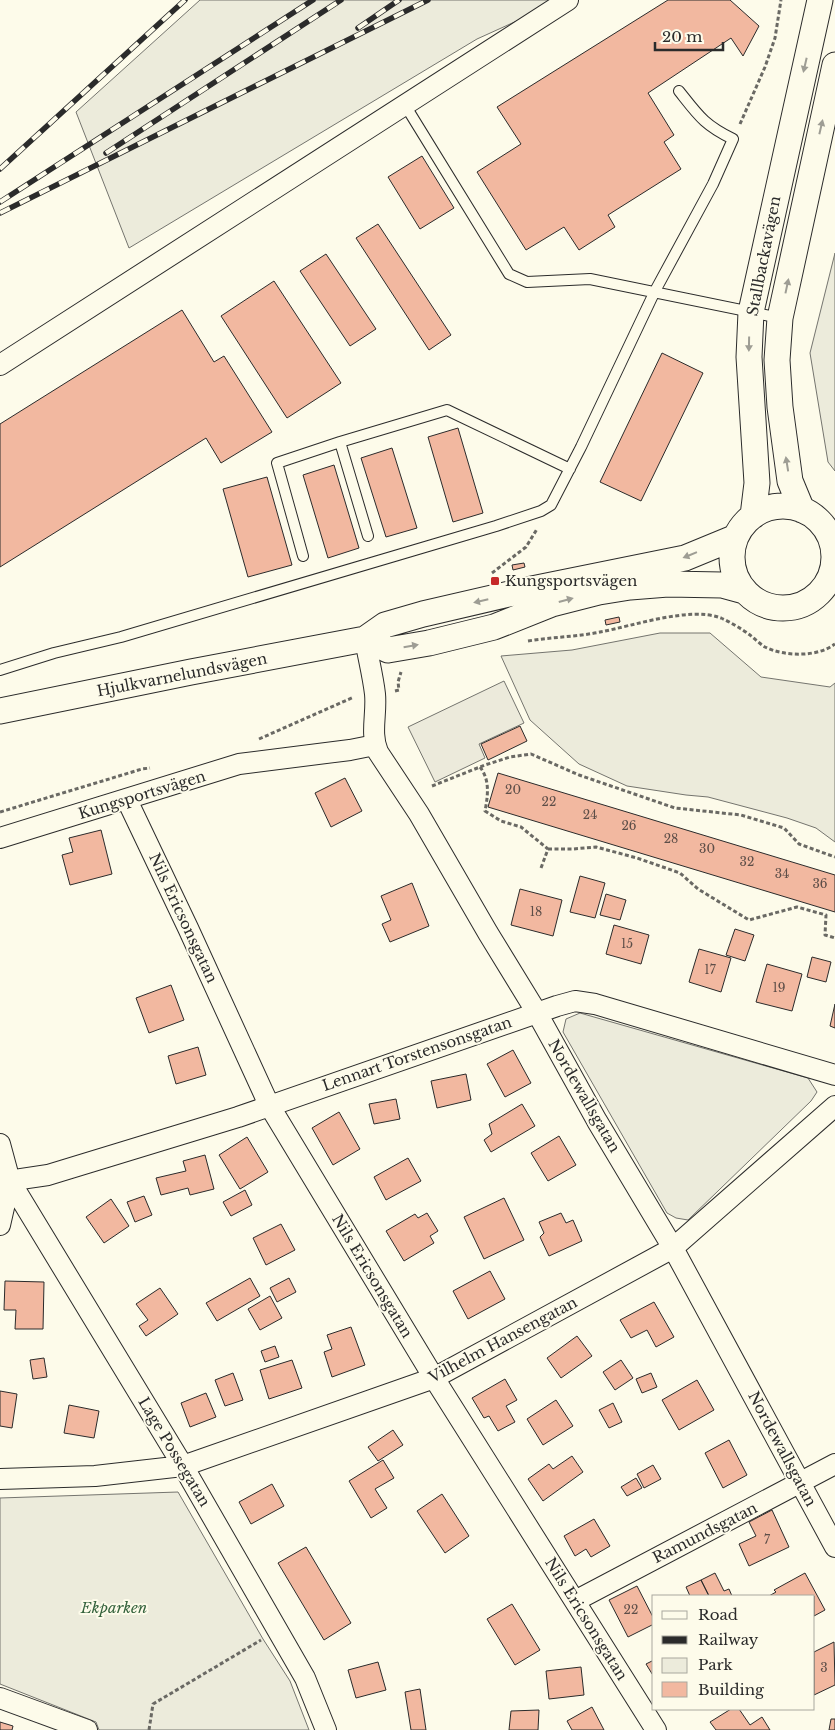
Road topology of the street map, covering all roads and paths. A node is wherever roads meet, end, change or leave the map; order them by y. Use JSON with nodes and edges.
{"nodes":[{"id":1,"x":568,"y":0,"type":"edge"},
{"id":2,"x":782,"y":0,"type":"edge"},
{"id":3,"x":820,"y":0,"type":"edge"},
{"id":4,"x":835,"y":65,"type":"edge"},
{"id":5,"x":679,"y":91,"type":"dead end"},
{"id":6,"x":405,"y":105,"type":"junction"},
{"id":7,"x":733,"y":139,"type":"junction"},
{"id":8,"x":655,"y":291,"type":"junction"},
{"id":9,"x":751,"y":312,"type":"junction"},
{"id":10,"x":780,"y":318,"type":"junction"},
{"id":11,"x":0,"y":365,"type":"edge"},
{"id":12,"x":340,"y":442,"type":"junction"},
{"id":13,"x":570,"y":469,"type":"junction"},
{"id":14,"x":551,"y":505,"type":"junction"},
{"id":15,"x":802,"y":510,"type":"junction"},
{"id":16,"x":753,"y":516,"type":"junction"},
{"id":17,"x":830,"y":529,"type":"edge"},
{"id":18,"x":368,"y":536,"type":"dead end"},
{"id":19,"x":736,"y":537,"type":"junction"},
{"id":20,"x":303,"y":556,"type":"dead end"},
{"id":21,"x":489,"y":575,"type":"dead end"},
{"id":22,"x":832,"y":576,"type":"edge"},
{"id":23,"x":744,"y":591,"type":"junction"},
{"id":24,"x":365,"y":640,"type":"junction"},
{"id":25,"x":521,"y":641,"type":"dead end"},
{"id":26,"x":835,"y":644,"type":"edge"},
{"id":27,"x":402,"y":668,"type":"dead end"},
{"id":28,"x":0,"y":670,"type":"edge"},
{"id":29,"x":375,"y":693,"type":"junction"},
{"id":30,"x":0,"y":712,"type":"edge"},
{"id":31,"x":255,"y":741,"type":"dead end"},
{"id":32,"x":375,"y":745,"type":"junction"},
{"id":33,"x":157,"y":767,"type":"dead end"},
{"id":34,"x":480,"y":767,"type":"junction"},
{"id":35,"x":432,"y":786,"type":"dead end"},
{"id":36,"x":127,"y":800,"type":"junction"},
{"id":37,"x":0,"y":812,"type":"edge"},
{"id":38,"x":0,"y":838,"type":"edge"},
{"id":39,"x":548,"y":849,"type":"junction"},
{"id":40,"x":835,"y":857,"type":"edge"},
{"id":41,"x":541,"y":868,"type":"dead end"},
{"id":42,"x":835,"y":938,"type":"edge"},
{"id":43,"x":537,"y":1013,"type":"junction"},
{"id":44,"x":835,"y":1075,"type":"edge"},
{"id":45,"x":268,"y":1105,"type":"junction"},
{"id":46,"x":835,"y":1106,"type":"edge"},
{"id":47,"x":0,"y":1144,"type":"edge"},
{"id":48,"x":5,"y":1182,"type":"edge"},
{"id":49,"x":0,"y":1224,"type":"edge"},
{"id":50,"x":673,"y":1248,"type":"junction"},
{"id":51,"x":434,"y":1378,"type":"junction"},
{"id":52,"x":835,"y":1464,"type":"edge"},
{"id":53,"x":183,"y":1466,"type":"junction"},
{"id":54,"x":0,"y":1479,"type":"edge"},
{"id":55,"x":801,"y":1482,"type":"junction"},
{"id":56,"x":835,"y":1547,"type":"edge"},
{"id":57,"x":575,"y":1601,"type":"junction"},
{"id":58,"x":263,"y":1639,"type":"dead end"},
{"id":59,"x":0,"y":1698,"type":"edge"},
{"id":60,"x":87,"y":1730,"type":"edge"},
{"id":61,"x":149,"y":1730,"type":"edge"},
{"id":62,"x":326,"y":1730,"type":"edge"},
{"id":63,"x":656,"y":1730,"type":"edge"}],
"edges":[{"from":1,"to":6,"type":"street"},
{"from":2,"to":7,"type":"path"},
{"from":3,"to":9,"type":"street","name":"Stallbackavägen","one_way":true},
{"from":10,"to":4,"type":"street","name":"Stallbackavägen","one_way":true},
{"from":5,"to":7,"type":"lane"},
{"from":6,"to":8,"type":"lane"},
{"from":6,"to":11,"type":"street"},
{"from":7,"to":8,"type":"lane"},
{"from":8,"to":9,"type":"lane"},
{"from":8,"to":13,"type":"lane"},
{"from":9,"to":10,"type":"lane"},
{"from":9,"to":16,"type":"street","name":"Stallbackavägen","one_way":true},
{"from":15,"to":10,"type":"street","name":"Stallbackavägen","one_way":true},
{"from":12,"to":13,"type":"lane"},
{"from":12,"to":18,"type":"lane"},
{"from":12,"to":20,"type":"lane"},
{"from":13,"to":14,"type":"lane"},
{"from":14,"to":21,"type":"path"},
{"from":14,"to":28,"type":"lane"},
{"from":15,"to":16,"type":"street"},
{"from":15,"to":17,"type":"street"},
{"from":16,"to":19,"type":"street"},
{"from":17,"to":22,"type":"street"},
{"from":19,"to":23,"type":"street"},
{"from":19,"to":24,"type":"street","name":"Hjulkvarnelundsvägen","one_way":true},
{"from":22,"to":23,"type":"street"},
{"from":24,"to":23,"type":"street","one_way":true},
{"from":24,"to":29,"type":"street"},
{"from":24,"to":30,"type":"street","name":"Hjulkvarnelundsvägen"},
{"from":25,"to":26,"type":"path"},
{"from":27,"to":29,"type":"path"},
{"from":29,"to":31,"type":"path"},
{"from":29,"to":32,"type":"street"},
{"from":32,"to":36,"type":"street","name":"Kungsportsvägen"},
{"from":32,"to":43,"type":"street","name":"Nordewallsgatan"},
{"from":33,"to":37,"type":"path"},
{"from":34,"to":35,"type":"path"},
{"from":34,"to":39,"type":"path"},
{"from":34,"to":40,"type":"path"},
{"from":36,"to":38,"type":"street","name":"Kungsportsvägen"},
{"from":36,"to":45,"type":"street","name":"Nils Ericsonsgatan"},
{"from":39,"to":41,"type":"path"},
{"from":39,"to":42,"type":"path"},
{"from":43,"to":44,"type":"street","name":"Lennart Torstensonsgatan"},
{"from":43,"to":45,"type":"street","name":"Lennart Torstensonsgatan"},
{"from":43,"to":50,"type":"street","name":"Nordewallsgatan"},
{"from":45,"to":48,"type":"street","name":"Lennart Torstensonsgatan"},
{"from":45,"to":51,"type":"street","name":"Nils Ericsonsgatan"},
{"from":46,"to":50,"type":"street","name":"Vilhelm Hansengatan"},
{"from":47,"to":48,"type":"street"},
{"from":48,"to":49,"type":"street"},
{"from":48,"to":53,"type":"street","name":"Lage Possegatan"},
{"from":50,"to":51,"type":"street","name":"Vilhelm Hansengatan"},
{"from":50,"to":55,"type":"street","name":"Nordewallsgatan"},
{"from":51,"to":53,"type":"street","name":"Vilhelm Hansengatan"},
{"from":51,"to":57,"type":"street","name":"Nils Ericsonsgatan"},
{"from":52,"to":55,"type":"street","name":"Ramundsgatan"},
{"from":53,"to":54,"type":"street","name":"Vilhelm Hansengatan"},
{"from":53,"to":62,"type":"street","name":"Lage Possegatan"},
{"from":55,"to":56,"type":"street","name":"Nordewallsgatan"},
{"from":55,"to":57,"type":"street","name":"Ramundsgatan"},
{"from":57,"to":63,"type":"street","name":"Nils Ericsonsgatan"},
{"from":58,"to":61,"type":"path"},
{"from":59,"to":60,"type":"street"}]}
